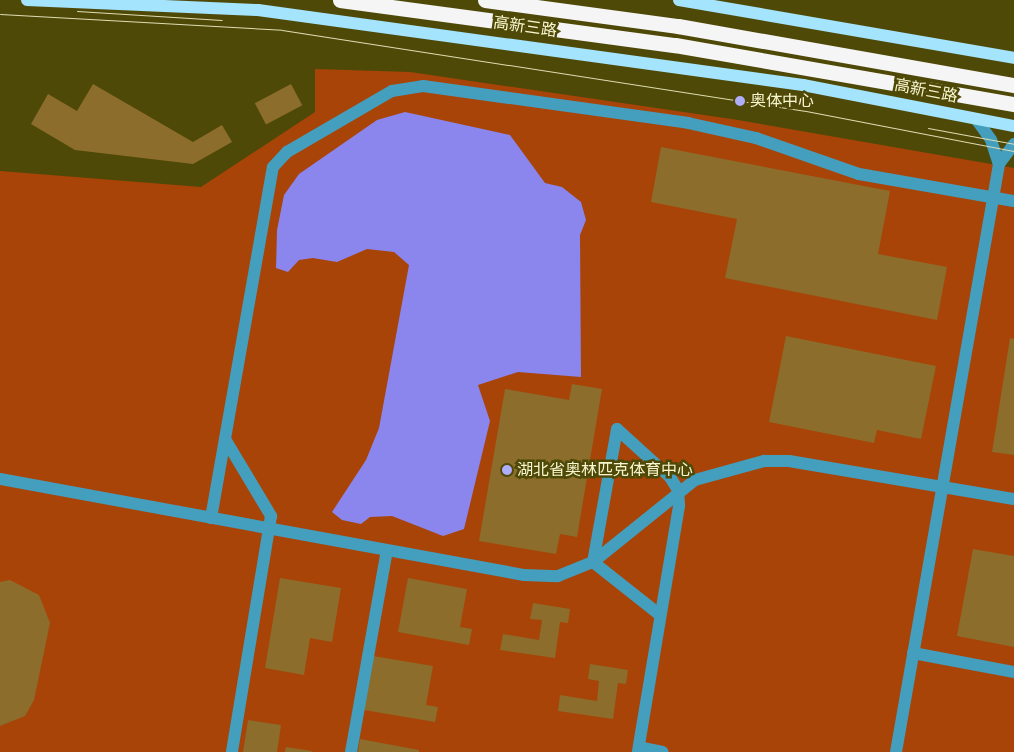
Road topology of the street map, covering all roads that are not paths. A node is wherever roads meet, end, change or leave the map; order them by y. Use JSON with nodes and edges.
{"nodes":[{"id":1,"x":27,"y":0,"type":"edge"},
{"id":2,"x":340,"y":0,"type":"edge"},
{"id":3,"x":486,"y":0,"type":"edge"},
{"id":4,"x":679,"y":0,"type":"edge"},
{"id":5,"x":1014,"y":58,"type":"edge"},
{"id":6,"x":1014,"y":85,"type":"edge"},
{"id":7,"x":1014,"y":104,"type":"edge"},
{"id":8,"x":976,"y":119,"type":"junction"},
{"id":9,"x":1014,"y":126,"type":"edge"},
{"id":10,"x":1014,"y":144,"type":"edge"},
{"id":11,"x":999,"y":164,"type":"junction"},
{"id":12,"x":993,"y":197,"type":"junction"},
{"id":13,"x":1014,"y":201,"type":"edge"},
{"id":14,"x":225,"y":439,"type":"junction"},
{"id":15,"x":0,"y":479,"type":"edge"},
{"id":16,"x":942,"y":489,"type":"junction"},
{"id":17,"x":678,"y":490,"type":"junction"},
{"id":18,"x":1014,"y":499,"type":"edge"},
{"id":19,"x":210,"y":518,"type":"junction"},
{"id":20,"x":271,"y":529,"type":"junction"},
{"id":21,"x":387,"y":550,"type":"junction"},
{"id":22,"x":593,"y":562,"type":"junction"},
{"id":23,"x":660,"y":615,"type":"junction"},
{"id":24,"x":913,"y":654,"type":"junction"},
{"id":25,"x":1014,"y":672,"type":"edge"},
{"id":26,"x":638,"y":750,"type":"edge"},
{"id":27,"x":232,"y":752,"type":"edge"},
{"id":28,"x":351,"y":752,"type":"edge"},
{"id":29,"x":662,"y":752,"type":"edge"},
{"id":30,"x":896,"y":752,"type":"edge"}],
"edges":[{"from":1,"to":8,"type":"main road","name":"高新三路"},
{"from":2,"to":7,"type":"highway","name":"高新三路"},
{"from":3,"to":6,"type":"highway","name":"高新三路"},
{"from":4,"to":5,"type":"main road"},
{"from":8,"to":9,"type":"main road","name":"高新三路"},
{"from":8,"to":11,"type":"street"},
{"from":10,"to":11,"type":"street"},
{"from":11,"to":12,"type":"street"},
{"from":12,"to":13,"type":"street"},
{"from":12,"to":14,"type":"street"},
{"from":12,"to":16,"type":"street"},
{"from":14,"to":19,"type":"street"},
{"from":14,"to":20,"type":"street"},
{"from":15,"to":19,"type":"street"},
{"from":16,"to":17,"type":"street"},
{"from":16,"to":18,"type":"street"},
{"from":16,"to":24,"type":"street"},
{"from":17,"to":22,"type":"street"},
{"from":17,"to":22,"type":"street"},
{"from":17,"to":23,"type":"street"},
{"from":19,"to":20,"type":"street"},
{"from":20,"to":21,"type":"street"},
{"from":20,"to":27,"type":"street"},
{"from":21,"to":22,"type":"street"},
{"from":21,"to":28,"type":"street"},
{"from":22,"to":23,"type":"street"},
{"from":23,"to":26,"type":"street"},
{"from":24,"to":25,"type":"street"},
{"from":24,"to":30,"type":"street"},
{"from":26,"to":29,"type":"street"}]}
